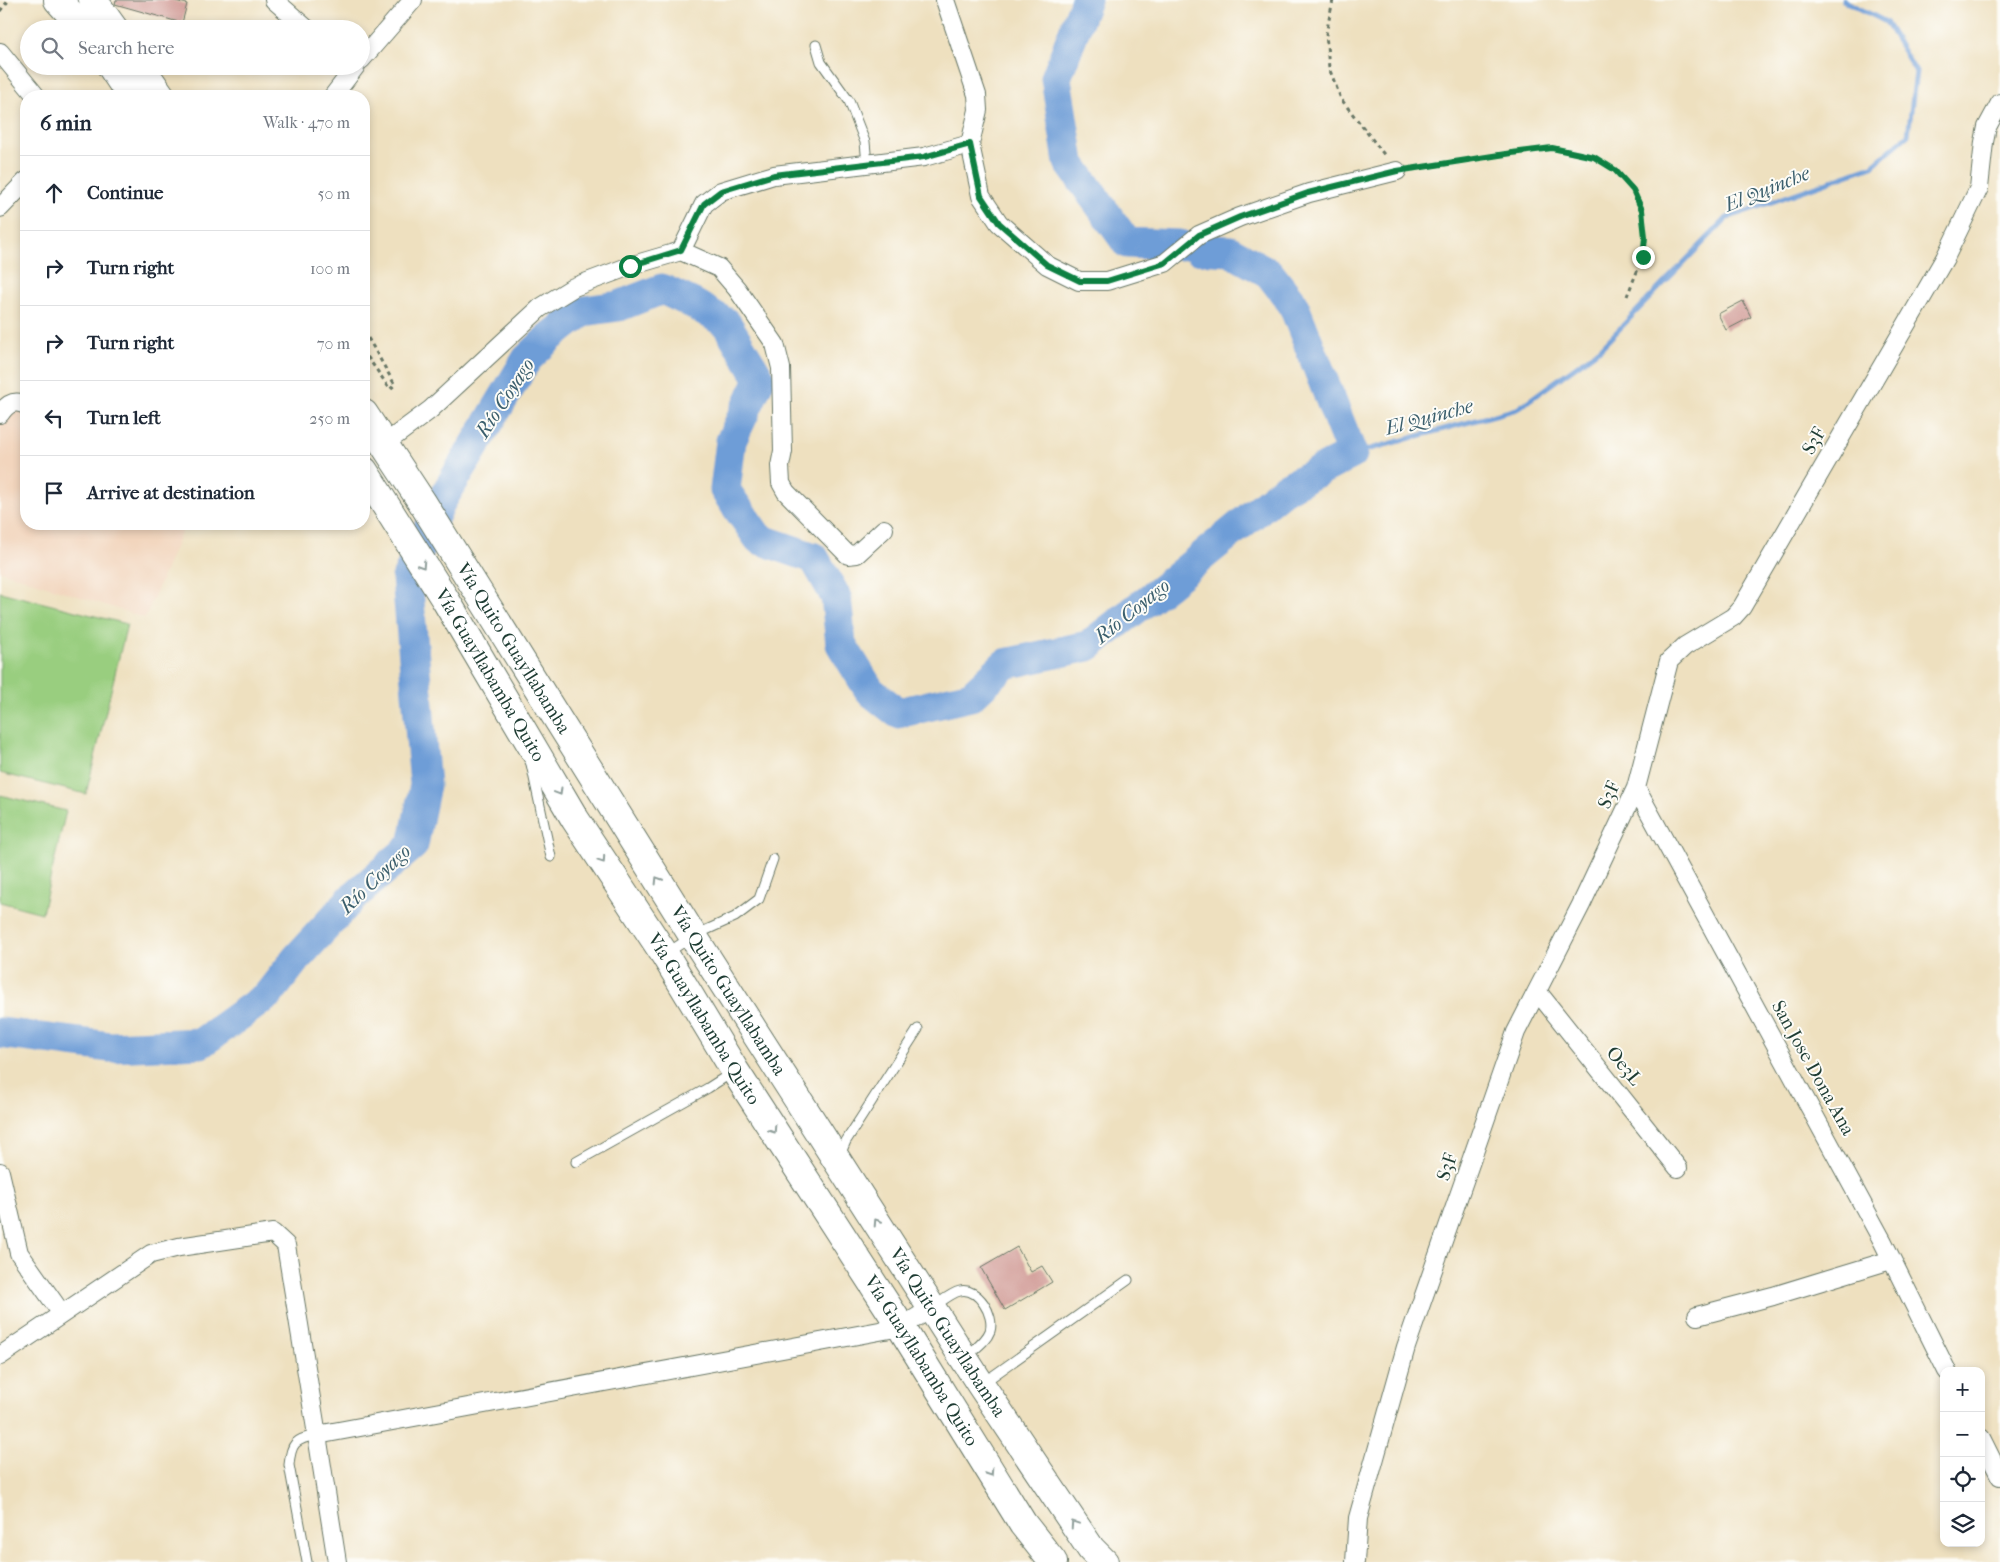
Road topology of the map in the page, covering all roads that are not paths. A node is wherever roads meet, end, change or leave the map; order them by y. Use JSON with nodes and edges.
{"nodes":[{"id":1,"x":58,"y":0,"type":"edge"},
{"id":2,"x":93,"y":0,"type":"edge"},
{"id":3,"x":274,"y":0,"type":"edge"},
{"id":4,"x":413,"y":0,"type":"edge"},
{"id":5,"x":945,"y":0,"type":"edge"},
{"id":6,"x":76,"y":20,"type":"edge"},
{"id":7,"x":107,"y":20,"type":"edge"},
{"id":8,"x":297,"y":20,"type":"edge"},
{"id":9,"x":816,"y":44,"type":"dead end"},
{"id":10,"x":370,"y":49,"type":"edge"},
{"id":11,"x":0,"y":52,"type":"edge"},
{"id":12,"x":117,"y":75,"type":"edge"},
{"id":13,"x":146,"y":75,"type":"edge"},
{"id":14,"x":348,"y":75,"type":"edge"},
{"id":15,"x":31,"y":90,"type":"edge"},
{"id":16,"x":127,"y":90,"type":"edge"},
{"id":17,"x":157,"y":90,"type":"edge"},
{"id":18,"x":337,"y":90,"type":"edge"},
{"id":19,"x":2000,"y":103,"type":"edge"},
{"id":20,"x":970,"y":144,"type":"junction"},
{"id":21,"x":867,"y":164,"type":"junction"},
{"id":22,"x":1397,"y":171,"type":"road end"},
{"id":23,"x":20,"y":187,"type":"edge"},
{"id":24,"x":0,"y":208,"type":"edge"},
{"id":25,"x":681,"y":250,"type":"junction"},
{"id":26,"x":20,"y":404,"type":"edge"},
{"id":27,"x":0,"y":414,"type":"edge"},
{"id":28,"x":370,"y":424,"type":"edge"},
{"id":29,"x":383,"y":445,"type":"junction"},
{"id":30,"x":370,"y":481,"type":"edge"},
{"id":31,"x":884,"y":529,"type":"dead end"},
{"id":32,"x":524,"y":734,"type":"junction"},
{"id":33,"x":1636,"y":788,"type":"junction"},
{"id":34,"x":551,"y":857,"type":"dead end"},
{"id":35,"x":773,"y":859,"type":"dead end"},
{"id":36,"x":693,"y":936,"type":"junction"},
{"id":37,"x":665,"y":954,"type":"junction"},
{"id":38,"x":1537,"y":991,"type":"junction"},
{"id":39,"x":918,"y":1029,"type":"dead end"},
{"id":40,"x":735,"y":1071,"type":"junction"},
{"id":41,"x":838,"y":1160,"type":"junction"},
{"id":42,"x":576,"y":1162,"type":"dead end"},
{"id":43,"x":1678,"y":1168,"type":"dead end"},
{"id":44,"x":0,"y":1172,"type":"edge"},
{"id":45,"x":1891,"y":1260,"type":"junction"},
{"id":46,"x":1128,"y":1280,"type":"dead end"},
{"id":47,"x":932,"y":1308,"type":"junction"},
{"id":48,"x":62,"y":1314,"type":"junction"},
{"id":49,"x":1697,"y":1316,"type":"dead end"},
{"id":50,"x":901,"y":1327,"type":"junction"},
{"id":51,"x":0,"y":1356,"type":"edge"},
{"id":52,"x":964,"y":1358,"type":"junction"},
{"id":53,"x":1945,"y":1367,"type":"edge"},
{"id":54,"x":980,"y":1384,"type":"junction"},
{"id":55,"x":317,"y":1435,"type":"junction"},
{"id":56,"x":1985,"y":1446,"type":"edge"},
{"id":57,"x":2000,"y":1476,"type":"edge"},
{"id":58,"x":306,"y":1562,"type":"edge"},
{"id":59,"x":337,"y":1562,"type":"edge"},
{"id":60,"x":1052,"y":1562,"type":"edge"},
{"id":61,"x":1104,"y":1562,"type":"edge"},
{"id":62,"x":1355,"y":1562,"type":"edge"}],
"edges":[{"from":1,"to":6,"type":"highway"},
{"from":2,"to":7,"type":"highway"},
{"from":3,"to":8,"type":"street"},
{"from":4,"to":10,"type":"street"},
{"from":5,"to":20,"type":"street"},
{"from":9,"to":21,"type":"lane"},
{"from":11,"to":15,"type":"street"},
{"from":12,"to":16,"type":"highway"},
{"from":13,"to":17,"type":"highway"},
{"from":14,"to":18,"type":"street"},
{"from":19,"to":33,"type":"street","name":"S3F"},
{"from":20,"to":21,"type":"street"},
{"from":20,"to":22,"type":"street"},
{"from":21,"to":25,"type":"street"},
{"from":23,"to":24,"type":"street"},
{"from":25,"to":29,"type":"street"},
{"from":25,"to":31,"type":"street"},
{"from":26,"to":27,"type":"street"},
{"from":28,"to":29,"type":"highway","name":"Vía Quito Guayllabamba"},
{"from":36,"to":29,"type":"highway","name":"Vía Quito Guayllabamba","one_way":true},
{"from":30,"to":32,"type":"highway","name":"Vía Guayllabamba Quito","one_way":true},
{"from":32,"to":34,"type":"lane"},
{"from":32,"to":37,"type":"highway","name":"Vía Guayllabamba Quito","one_way":true},
{"from":33,"to":38,"type":"street","name":"S3F"},
{"from":33,"to":45,"type":"street","name":"San Jose Dona Ana"},
{"from":35,"to":36,"type":"lane"},
{"from":36,"to":37,"type":"lane"},
{"from":36,"to":41,"type":"highway","name":"Vía Quito Guayllabamba"},
{"from":37,"to":40,"type":"highway","name":"Vía Guayllabamba Quito"},
{"from":38,"to":43,"type":"street","name":"Oe3L"},
{"from":38,"to":62,"type":"street","name":"S3F"},
{"from":39,"to":41,"type":"lane"},
{"from":40,"to":42,"type":"lane"},
{"from":40,"to":50,"type":"highway","name":"Vía Guayllabamba Quito","one_way":true},
{"from":47,"to":41,"type":"highway","name":"Vía Quito Guayllabamba","one_way":true},
{"from":44,"to":48,"type":"street"},
{"from":45,"to":49,"type":"street"},
{"from":45,"to":53,"type":"street","name":"San Jose Dona Ana"},
{"from":46,"to":54,"type":"lane"},
{"from":47,"to":50,"type":"street"},
{"from":47,"to":52,"type":"highway","name":"Vía Quito Guayllabamba"},
{"from":47,"to":52,"type":"lane"},
{"from":48,"to":51,"type":"street"},
{"from":48,"to":55,"type":"street"},
{"from":50,"to":55,"type":"street"},
{"from":50,"to":60,"type":"highway","name":"Vía Guayllabamba Quito","one_way":true},
{"from":52,"to":54,"type":"highway","name":"Vía Quito Guayllabamba"},
{"from":61,"to":54,"type":"highway","name":"Vía Quito Guayllabamba","one_way":true},
{"from":55,"to":58,"type":"lane"},
{"from":55,"to":59,"type":"street"},
{"from":56,"to":57,"type":"street"}]}
